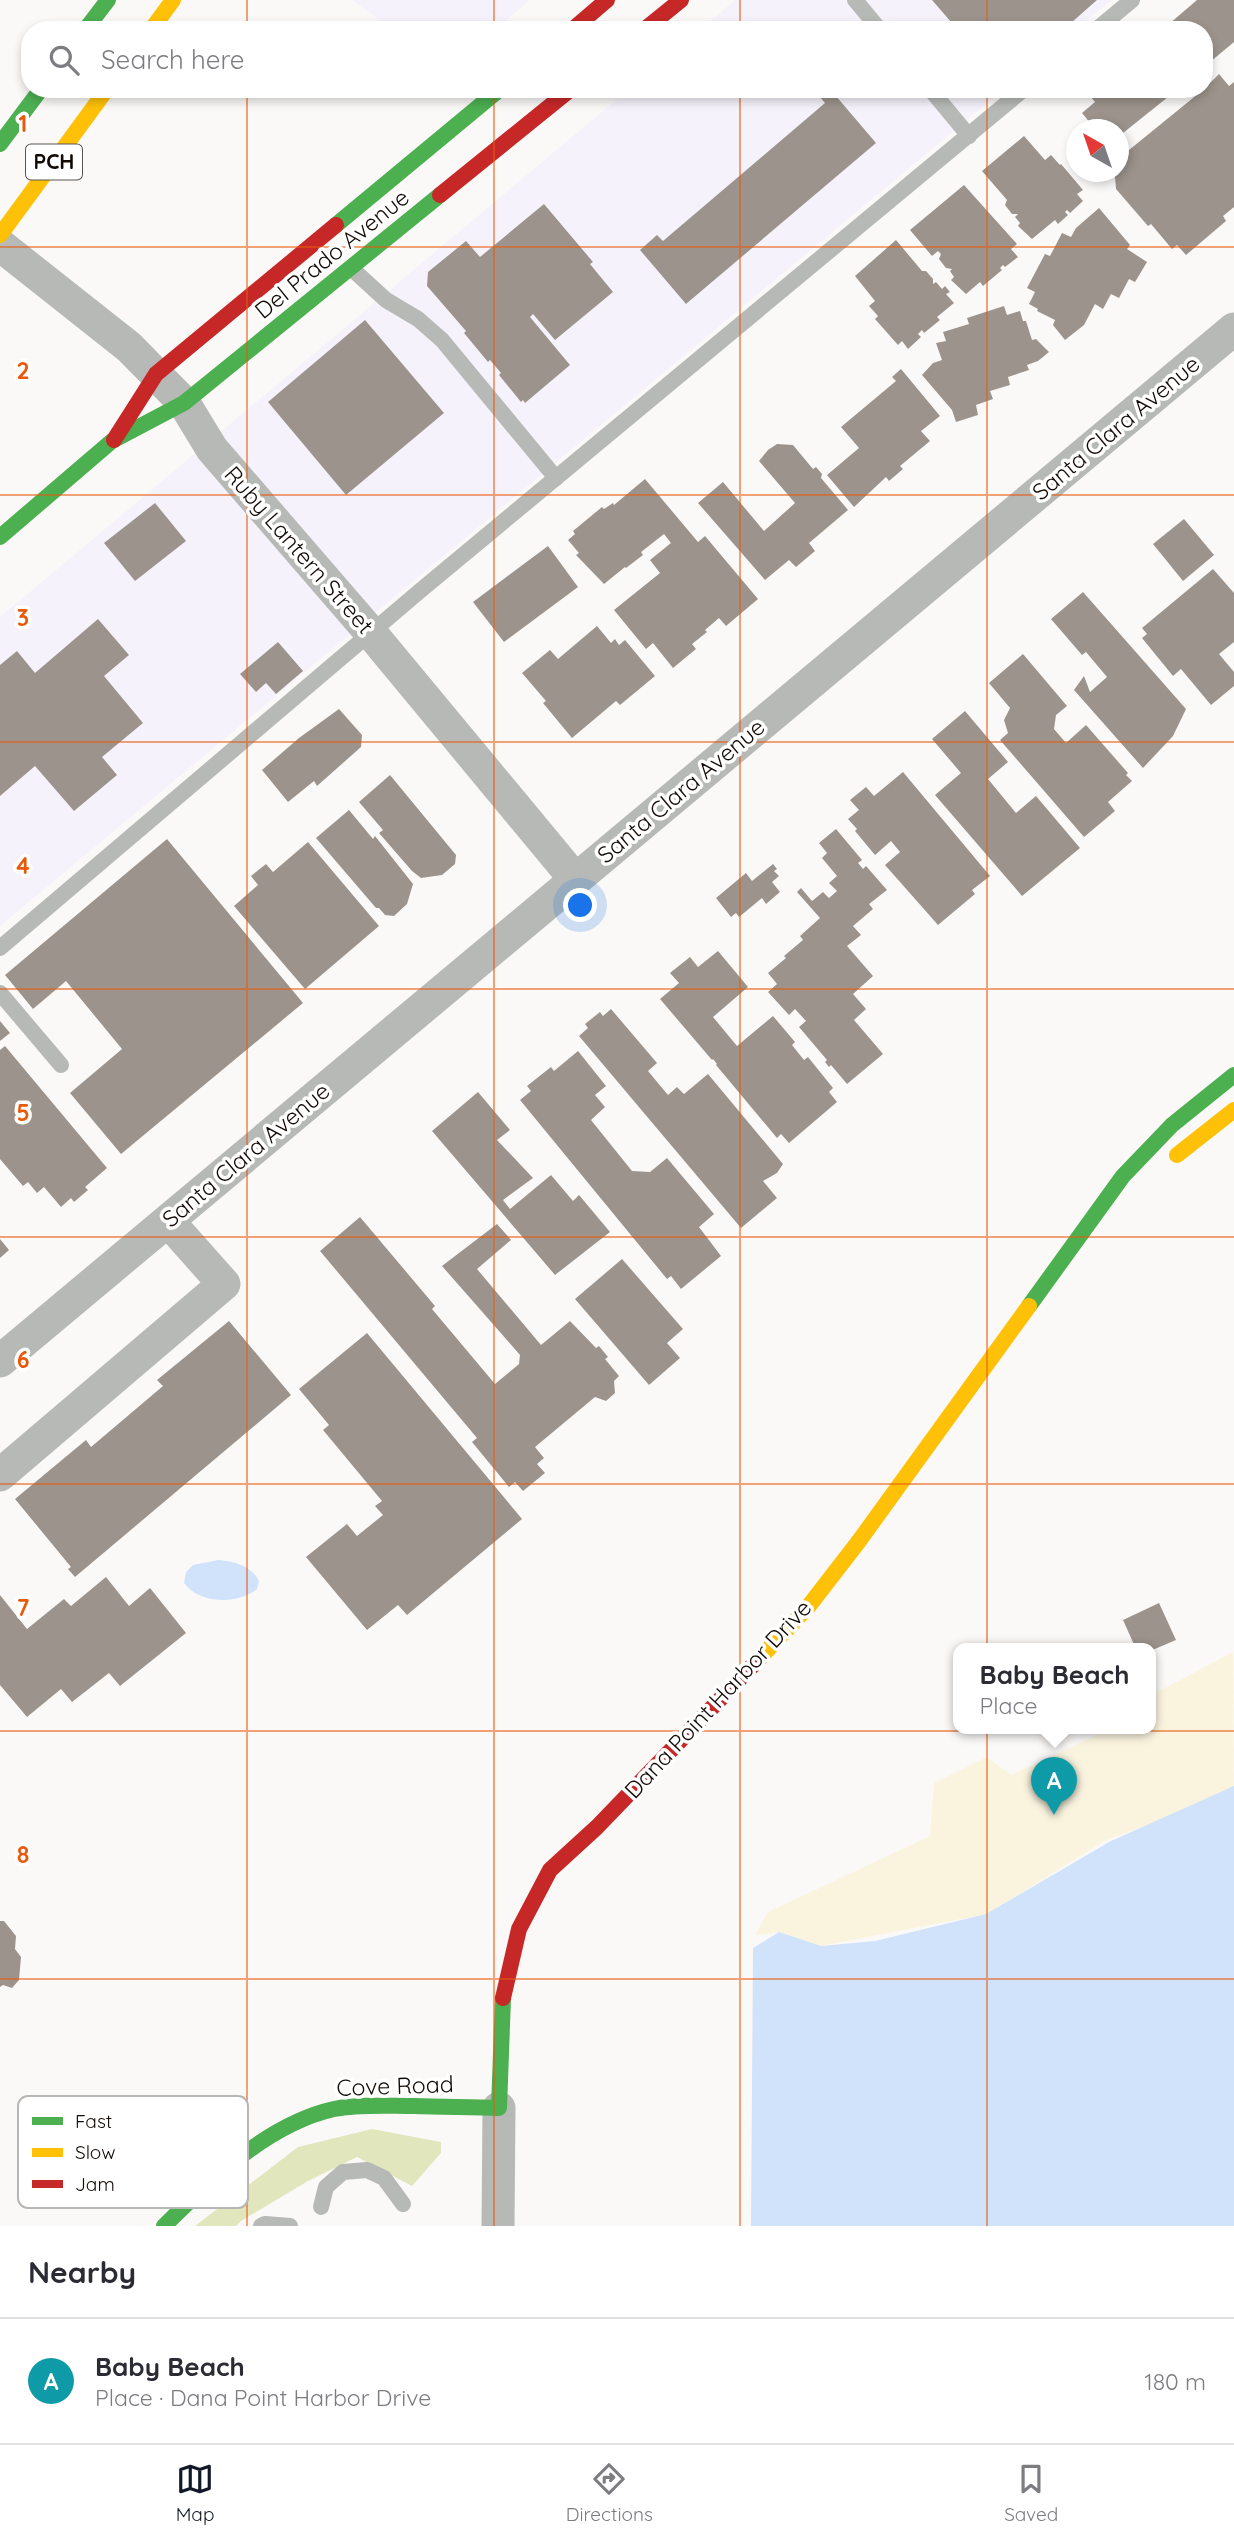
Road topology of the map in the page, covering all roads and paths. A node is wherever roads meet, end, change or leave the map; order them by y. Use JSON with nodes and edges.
{"nodes":[{"id":1,"x":108,"y":0,"type":"edge"},
{"id":2,"x":173,"y":0,"type":"edge"},
{"id":3,"x":607,"y":0,"type":"edge"},
{"id":4,"x":681,"y":0,"type":"edge"},
{"id":5,"x":855,"y":0,"type":"edge"},
{"id":6,"x":1132,"y":0,"type":"edge"},
{"id":7,"x":92,"y":21,"type":"edge"},
{"id":8,"x":158,"y":21,"type":"edge"},
{"id":9,"x":582,"y":21,"type":"edge"},
{"id":10,"x":655,"y":21,"type":"edge"},
{"id":11,"x":872,"y":21,"type":"edge"},
{"id":12,"x":1107,"y":21,"type":"edge"},
{"id":13,"x":34,"y":98,"type":"edge"},
{"id":14,"x":100,"y":98,"type":"edge"},
{"id":15,"x":489,"y":98,"type":"edge"},
{"id":16,"x":560,"y":98,"type":"edge"},
{"id":17,"x":937,"y":98,"type":"edge"},
{"id":18,"x":1013,"y":98,"type":"edge"},
{"id":19,"x":969,"y":136,"type":"junction"},
{"id":20,"x":0,"y":144,"type":"edge"},
{"id":21,"x":0,"y":235,"type":"edge"},
{"id":22,"x":0,"y":245,"type":"edge"},
{"id":23,"x":351,"y":268,"type":"junction"},
{"id":24,"x":1234,"y":329,"type":"edge"},
{"id":25,"x":156,"y":374,"type":"junction"},
{"id":26,"x":184,"y":403,"type":"junction"},
{"id":27,"x":112,"y":441,"type":"junction"},
{"id":28,"x":556,"y":478,"type":"junction"},
{"id":29,"x":0,"y":537,"type":"edge"},
{"id":30,"x":371,"y":633,"type":"junction"},
{"id":31,"x":575,"y":879,"type":"junction"},
{"id":32,"x":0,"y":948,"type":"edge"},
{"id":33,"x":0,"y":993,"type":"edge"},
{"id":34,"x":61,"y":1065,"type":"dead end"},
{"id":35,"x":1234,"y":1075,"type":"edge"},
{"id":36,"x":1234,"y":1110,"type":"edge"},
{"id":37,"x":1168,"y":1163,"type":"dead end"},
{"id":38,"x":1129,"y":1196,"type":"dead end"},
{"id":39,"x":168,"y":1221,"type":"junction"},
{"id":40,"x":1090,"y":1223,"type":"junction"},
{"id":41,"x":0,"y":1361,"type":"edge"},
{"id":42,"x":0,"y":1475,"type":"edge"},
{"id":43,"x":499,"y":2108,"type":"junction"},
{"id":44,"x":248,"y":2154,"type":"edge"},
{"id":45,"x":403,"y":2204,"type":"dead end"},
{"id":46,"x":321,"y":2207,"type":"dead end"},
{"id":47,"x":182,"y":2208,"type":"edge"},
{"id":48,"x":163,"y":2226,"type":"edge"},
{"id":49,"x":261,"y":2226,"type":"edge"},
{"id":50,"x":290,"y":2226,"type":"edge"},
{"id":51,"x":498,"y":2226,"type":"edge"}],
"edges":[{"from":1,"to":7,"type":"main road"},
{"from":2,"to":8,"type":"main road"},
{"from":3,"to":9,"type":"main road"},
{"from":4,"to":10,"type":"main road"},
{"from":5,"to":11,"type":"lane"},
{"from":6,"to":12,"type":"lane"},
{"from":13,"to":20,"type":"main road","number":"PCH"},
{"from":14,"to":21,"type":"main road","number":"PCH"},
{"from":15,"to":25,"type":"main road","name":"Del Prado Avenue"},
{"from":16,"to":23,"type":"main road","name":"Del Prado Avenue"},
{"from":17,"to":19,"type":"lane"},
{"from":18,"to":19,"type":"lane"},
{"from":19,"to":28,"type":"lane"},
{"from":22,"to":25,"type":"street","name":"Ruby Lantern Street"},
{"from":23,"to":26,"type":"main road","name":"Del Prado Avenue"},
{"from":23,"to":28,"type":"lane"},
{"from":24,"to":31,"type":"street","name":"Santa Clara Avenue"},
{"from":25,"to":26,"type":"street","name":"Ruby Lantern Street"},
{"from":25,"to":27,"type":"main road","name":"Del Prado Avenue"},
{"from":26,"to":27,"type":"main road","name":"Del Prado Avenue"},
{"from":26,"to":30,"type":"street","name":"Ruby Lantern Street"},
{"from":27,"to":29,"type":"main road","name":"Del Prado Avenue"},
{"from":28,"to":30,"type":"lane"},
{"from":30,"to":31,"type":"street","name":"Ruby Lantern Street"},
{"from":30,"to":32,"type":"lane"},
{"from":31,"to":39,"type":"street","name":"Santa Clara Avenue"},
{"from":33,"to":34,"type":"lane"},
{"from":35,"to":40,"type":"main road","name":"Dana Point Harbor Drive"},
{"from":36,"to":37,"type":"main road"},
{"from":38,"to":40,"type":"main road","name":"Dana Point Harbor Drive"},
{"from":39,"to":41,"type":"street","name":"Santa Clara Avenue"},
{"from":39,"to":42,"type":"street"},
{"from":40,"to":43,"type":"main road","name":"Dana Point Harbor Drive"},
{"from":43,"to":44,"type":"main road","name":"Cove Road"},
{"from":43,"to":51,"type":"street","name":"Dana Point Harbor Drive"},
{"from":45,"to":46,"type":"lane"},
{"from":47,"to":48,"type":"main road","name":"Cove Road"},
{"from":49,"to":50,"type":"lane"}]}
